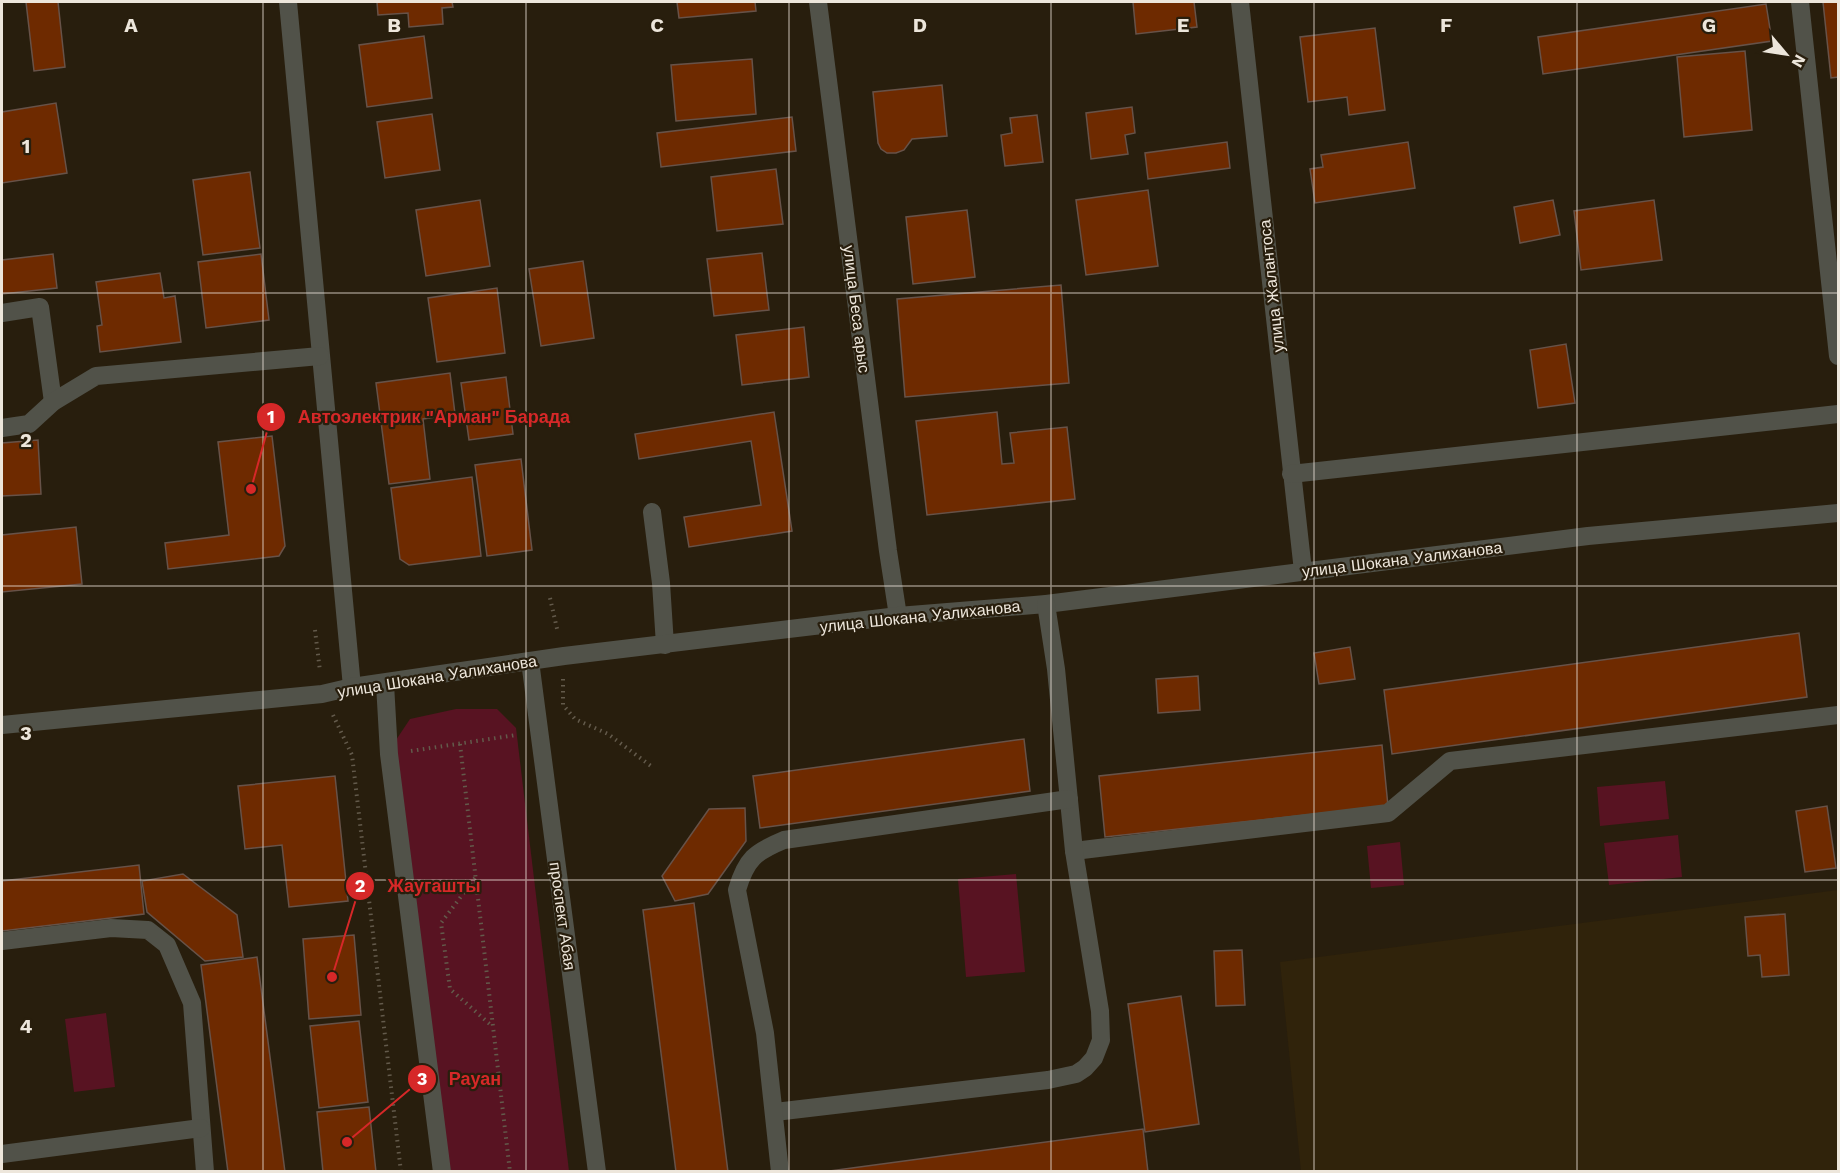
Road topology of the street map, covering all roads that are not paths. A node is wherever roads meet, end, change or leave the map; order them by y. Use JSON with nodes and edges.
{"nodes":[{"id":1,"x":288,"y":2,"type":"edge"},
{"id":2,"x":818,"y":2,"type":"edge"},
{"id":3,"x":1240,"y":2,"type":"edge"},
{"id":4,"x":1800,"y":2,"type":"edge"},
{"id":5,"x":2,"y":313,"type":"edge"},
{"id":6,"x":320,"y":356,"type":"junction"},
{"id":7,"x":1839,"y":356,"type":"edge"},
{"id":8,"x":53,"y":402,"type":"junction"},
{"id":9,"x":1839,"y":414,"type":"edge"},
{"id":10,"x":2,"y":428,"type":"edge"},
{"id":11,"x":1291,"y":474,"type":"junction"},
{"id":12,"x":652,"y":512,"type":"dead end"},
{"id":13,"x":1839,"y":513,"type":"edge"},
{"id":14,"x":1303,"y":571,"type":"junction"},
{"id":15,"x":1046,"y":604,"type":"junction"},
{"id":16,"x":898,"y":616,"type":"junction"},
{"id":17,"x":665,"y":645,"type":"junction"},
{"id":18,"x":530,"y":661,"type":"junction"},
{"id":19,"x":385,"y":684,"type":"junction"},
{"id":20,"x":352,"y":687,"type":"junction"},
{"id":21,"x":1839,"y":715,"type":"edge"},
{"id":22,"x":2,"y":725,"type":"edge"},
{"id":23,"x":1069,"y":799,"type":"junction"},
{"id":24,"x":1074,"y":851,"type":"junction"},
{"id":25,"x":2,"y":941,"type":"edge"},
{"id":26,"x":775,"y":1112,"type":"junction"},
{"id":27,"x":201,"y":1128,"type":"junction"},
{"id":28,"x":2,"y":1154,"type":"edge"},
{"id":29,"x":205,"y":1172,"type":"edge"},
{"id":30,"x":442,"y":1172,"type":"edge"},
{"id":31,"x":597,"y":1172,"type":"edge"},
{"id":32,"x":780,"y":1172,"type":"edge"}],
"edges":[{"from":1,"to":6,"type":"street"},
{"from":2,"to":16,"type":"street","name":"улица Беса арыс"},
{"from":3,"to":11,"type":"street","name":"улица Жалантоса"},
{"from":4,"to":7,"type":"street"},
{"from":5,"to":8,"type":"street"},
{"from":6,"to":8,"type":"street"},
{"from":6,"to":20,"type":"street"},
{"from":8,"to":10,"type":"street"},
{"from":9,"to":11,"type":"street"},
{"from":11,"to":14,"type":"street","name":"улица Жалантоса"},
{"from":12,"to":17,"type":"street"},
{"from":13,"to":14,"type":"street","name":"улица Шокана Уалиханова"},
{"from":14,"to":15,"type":"street","name":"улица Шокана Уалиханова"},
{"from":15,"to":16,"type":"street","name":"улица Шокана Уалиханова"},
{"from":15,"to":23,"type":"street"},
{"from":16,"to":17,"type":"street","name":"улица Шокана Уалиханова"},
{"from":17,"to":18,"type":"street","name":"улица Шокана Уалиханова"},
{"from":18,"to":19,"type":"street","name":"улица Шокана Уалиханова"},
{"from":18,"to":31,"type":"street","name":"проспект Абая"},
{"from":19,"to":20,"type":"street","name":"улица Шокана Уалиханова"},
{"from":19,"to":30,"type":"street"},
{"from":20,"to":22,"type":"street","name":"улица Шокана Уалиханова"},
{"from":21,"to":24,"type":"street"},
{"from":23,"to":24,"type":"street"},
{"from":23,"to":26,"type":"street"},
{"from":24,"to":26,"type":"street"},
{"from":25,"to":27,"type":"street"},
{"from":26,"to":32,"type":"street"},
{"from":27,"to":28,"type":"street"},
{"from":27,"to":29,"type":"street"}]}
